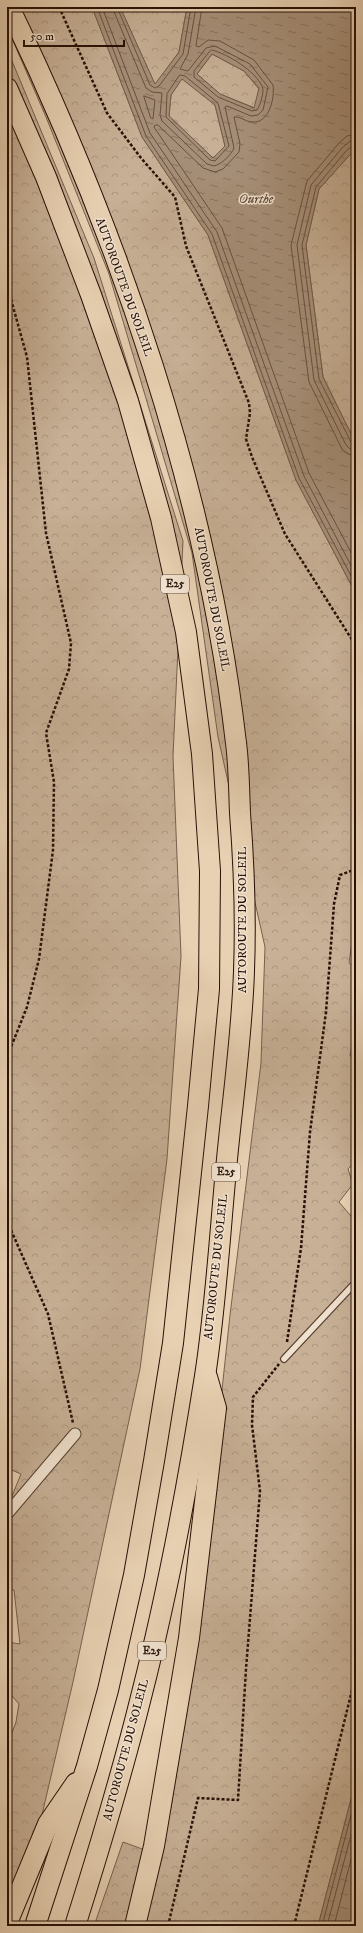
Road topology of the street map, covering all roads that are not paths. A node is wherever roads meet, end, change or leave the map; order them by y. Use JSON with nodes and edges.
{"nodes":[{"id":1,"x":9,"y":7,"type":"edge"},
{"id":2,"x":7,"y":88,"type":"edge"},
{"id":3,"x":356,"y":1282,"type":"edge"},
{"id":4,"x":284,"y":1359,"type":"road end"},
{"id":5,"x":205,"y":1371,"type":"junction"},
{"id":6,"x":75,"y":1434,"type":"road end"},
{"id":7,"x":7,"y":1514,"type":"edge"},
{"id":8,"x":87,"y":1766,"type":"junction"},
{"id":9,"x":137,"y":1921,"type":"edge"},
{"id":10,"x":7,"y":1923,"type":"edge"},
{"id":11,"x":35,"y":1926,"type":"edge"},
{"id":12,"x":75,"y":1926,"type":"edge"}],
"edges":[{"from":1,"to":5,"type":"highway","name":"AUTOROUTE DU SOLEIL","number":"E25"},
{"from":2,"to":8,"type":"highway","number":"E25"},
{"from":3,"to":4,"type":"lane"},
{"from":5,"to":9,"type":"highway"},
{"from":5,"to":12,"type":"highway","name":"AUTOROUTE DU SOLEIL","number":"E25"},
{"from":6,"to":7,"type":"street"},
{"from":8,"to":10,"type":"highway"},
{"from":8,"to":11,"type":"highway","number":"E25"}]}
